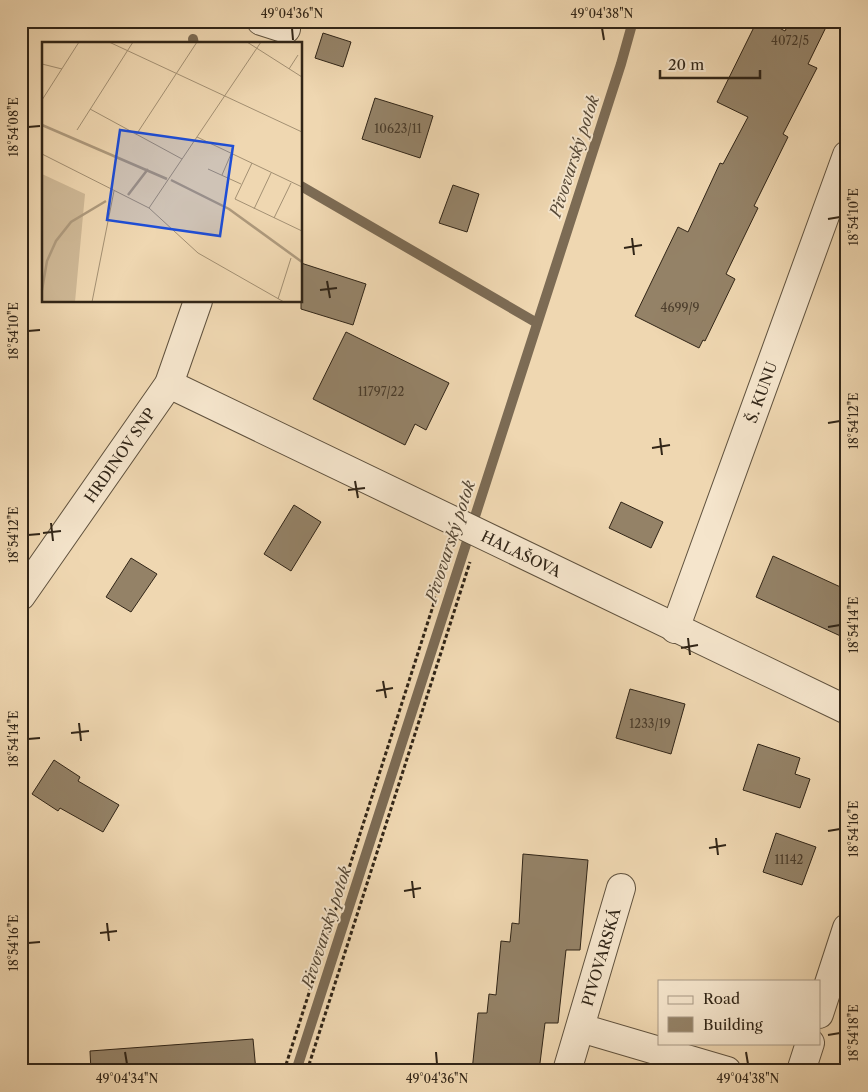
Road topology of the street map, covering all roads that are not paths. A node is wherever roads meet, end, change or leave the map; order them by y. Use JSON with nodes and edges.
{"nodes":[{"id":1,"x":846,"y":159,"type":"edge"},
{"id":2,"x":198,"y":302,"type":"edge"},
{"id":3,"x":169,"y":384,"type":"junction"},
{"id":4,"x":21,"y":596,"type":"edge"},
{"id":5,"x":675,"y":629,"type":"junction"},
{"id":6,"x":847,"y":710,"type":"edge"},
{"id":7,"x":621,"y":888,"type":"dead end"},
{"id":8,"x":847,"y":928,"type":"edge"},
{"id":9,"x":820,"y":1011,"type":"edge"},
{"id":10,"x":580,"y":1028,"type":"junction"},
{"id":11,"x":810,"y":1044,"type":"edge"},
{"id":12,"x":567,"y":1071,"type":"edge"},
{"id":13,"x":727,"y":1071,"type":"edge"},
{"id":14,"x":801,"y":1071,"type":"edge"}],
"edges":[{"from":1,"to":5,"type":"street","name":"Š. KUNU"},
{"from":2,"to":3,"type":"street","name":"HRDINOV SNP"},
{"from":3,"to":4,"type":"street","name":"HRDINOV SNP"},
{"from":3,"to":5,"type":"street","name":"HALAŠOVA"},
{"from":5,"to":6,"type":"street","name":"HALAŠOVA"},
{"from":7,"to":10,"type":"street","name":"PIVOVARSKÁ"},
{"from":8,"to":9,"type":"street"},
{"from":10,"to":12,"type":"street","name":"PIVOVARSKÁ"},
{"from":10,"to":13,"type":"street","name":"PIVOVARSKÁ"},
{"from":11,"to":14,"type":"street"}]}
